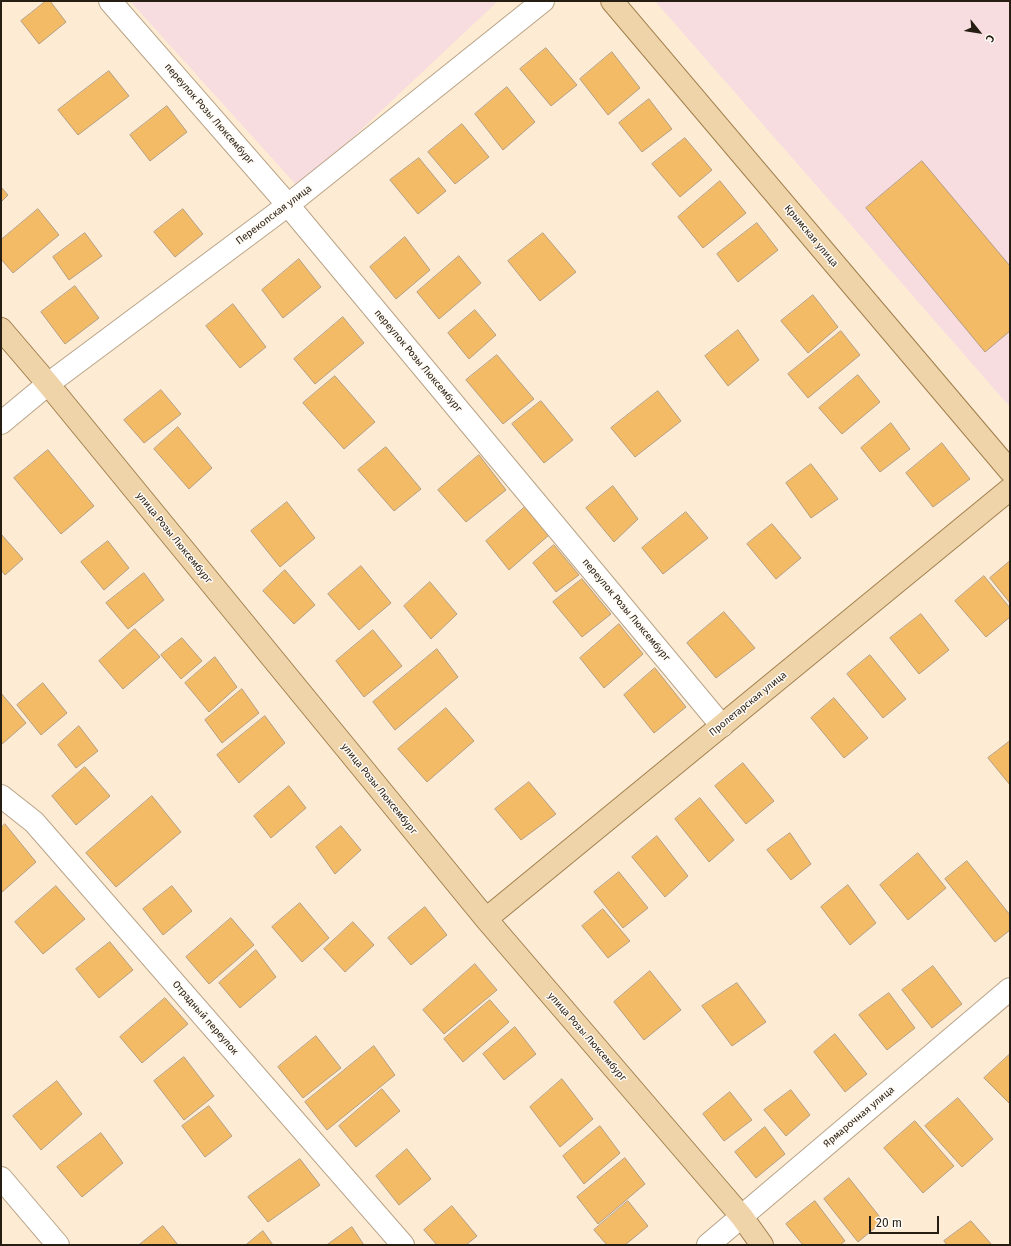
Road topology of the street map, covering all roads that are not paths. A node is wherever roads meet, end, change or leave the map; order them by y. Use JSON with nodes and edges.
{"nodes":[{"id":1,"x":110,"y":1,"type":"edge"},
{"id":2,"x":543,"y":1,"type":"edge"},
{"id":3,"x":612,"y":1,"type":"edge"},
{"id":4,"x":288,"y":205,"type":"junction"},
{"id":5,"x":1,"y":329,"type":"edge"},
{"id":6,"x":48,"y":384,"type":"junction"},
{"id":7,"x":1,"y":423,"type":"edge"},
{"id":8,"x":1010,"y":471,"type":"edge"},
{"id":9,"x":1010,"y":489,"type":"edge"},
{"id":10,"x":722,"y":726,"type":"junction"},
{"id":11,"x":1,"y":796,"type":"edge"},
{"id":12,"x":486,"y":919,"type":"junction"},
{"id":13,"x":1010,"y":989,"type":"edge"},
{"id":14,"x":1,"y":1178,"type":"edge"},
{"id":15,"x":742,"y":1217,"type":"junction"},
{"id":16,"x":58,"y":1245,"type":"edge"},
{"id":17,"x":403,"y":1245,"type":"edge"},
{"id":18,"x":708,"y":1245,"type":"edge"},
{"id":19,"x":762,"y":1245,"type":"edge"}],
"edges":[{"from":1,"to":4,"type":"street","name":"переулок Розы Люксембург"},
{"from":2,"to":4,"type":"street","name":"Перекопская улица"},
{"from":3,"to":8,"type":"main road","name":"Крымская улица"},
{"from":4,"to":6,"type":"street","name":"Перекопская улица"},
{"from":4,"to":10,"type":"street","name":"переулок Розы Люксембург"},
{"from":5,"to":6,"type":"main road","name":"улица Розы Люксембург"},
{"from":6,"to":7,"type":"street","name":"Перекопская улица"},
{"from":6,"to":12,"type":"main road","name":"улица Розы Люксембург"},
{"from":9,"to":10,"type":"main road","name":"Пролетарская улица"},
{"from":10,"to":12,"type":"main road","name":"Пролетарская улица"},
{"from":11,"to":17,"type":"street","name":"Отрадный переулок"},
{"from":12,"to":15,"type":"main road","name":"улица Розы Люксембург"},
{"from":13,"to":15,"type":"street","name":"Ярмарочная улица"},
{"from":14,"to":16,"type":"street"},
{"from":15,"to":18,"type":"street","name":"Ярмарочная улица"},
{"from":15,"to":19,"type":"main road","name":"улица Розы Люксембург"}]}
